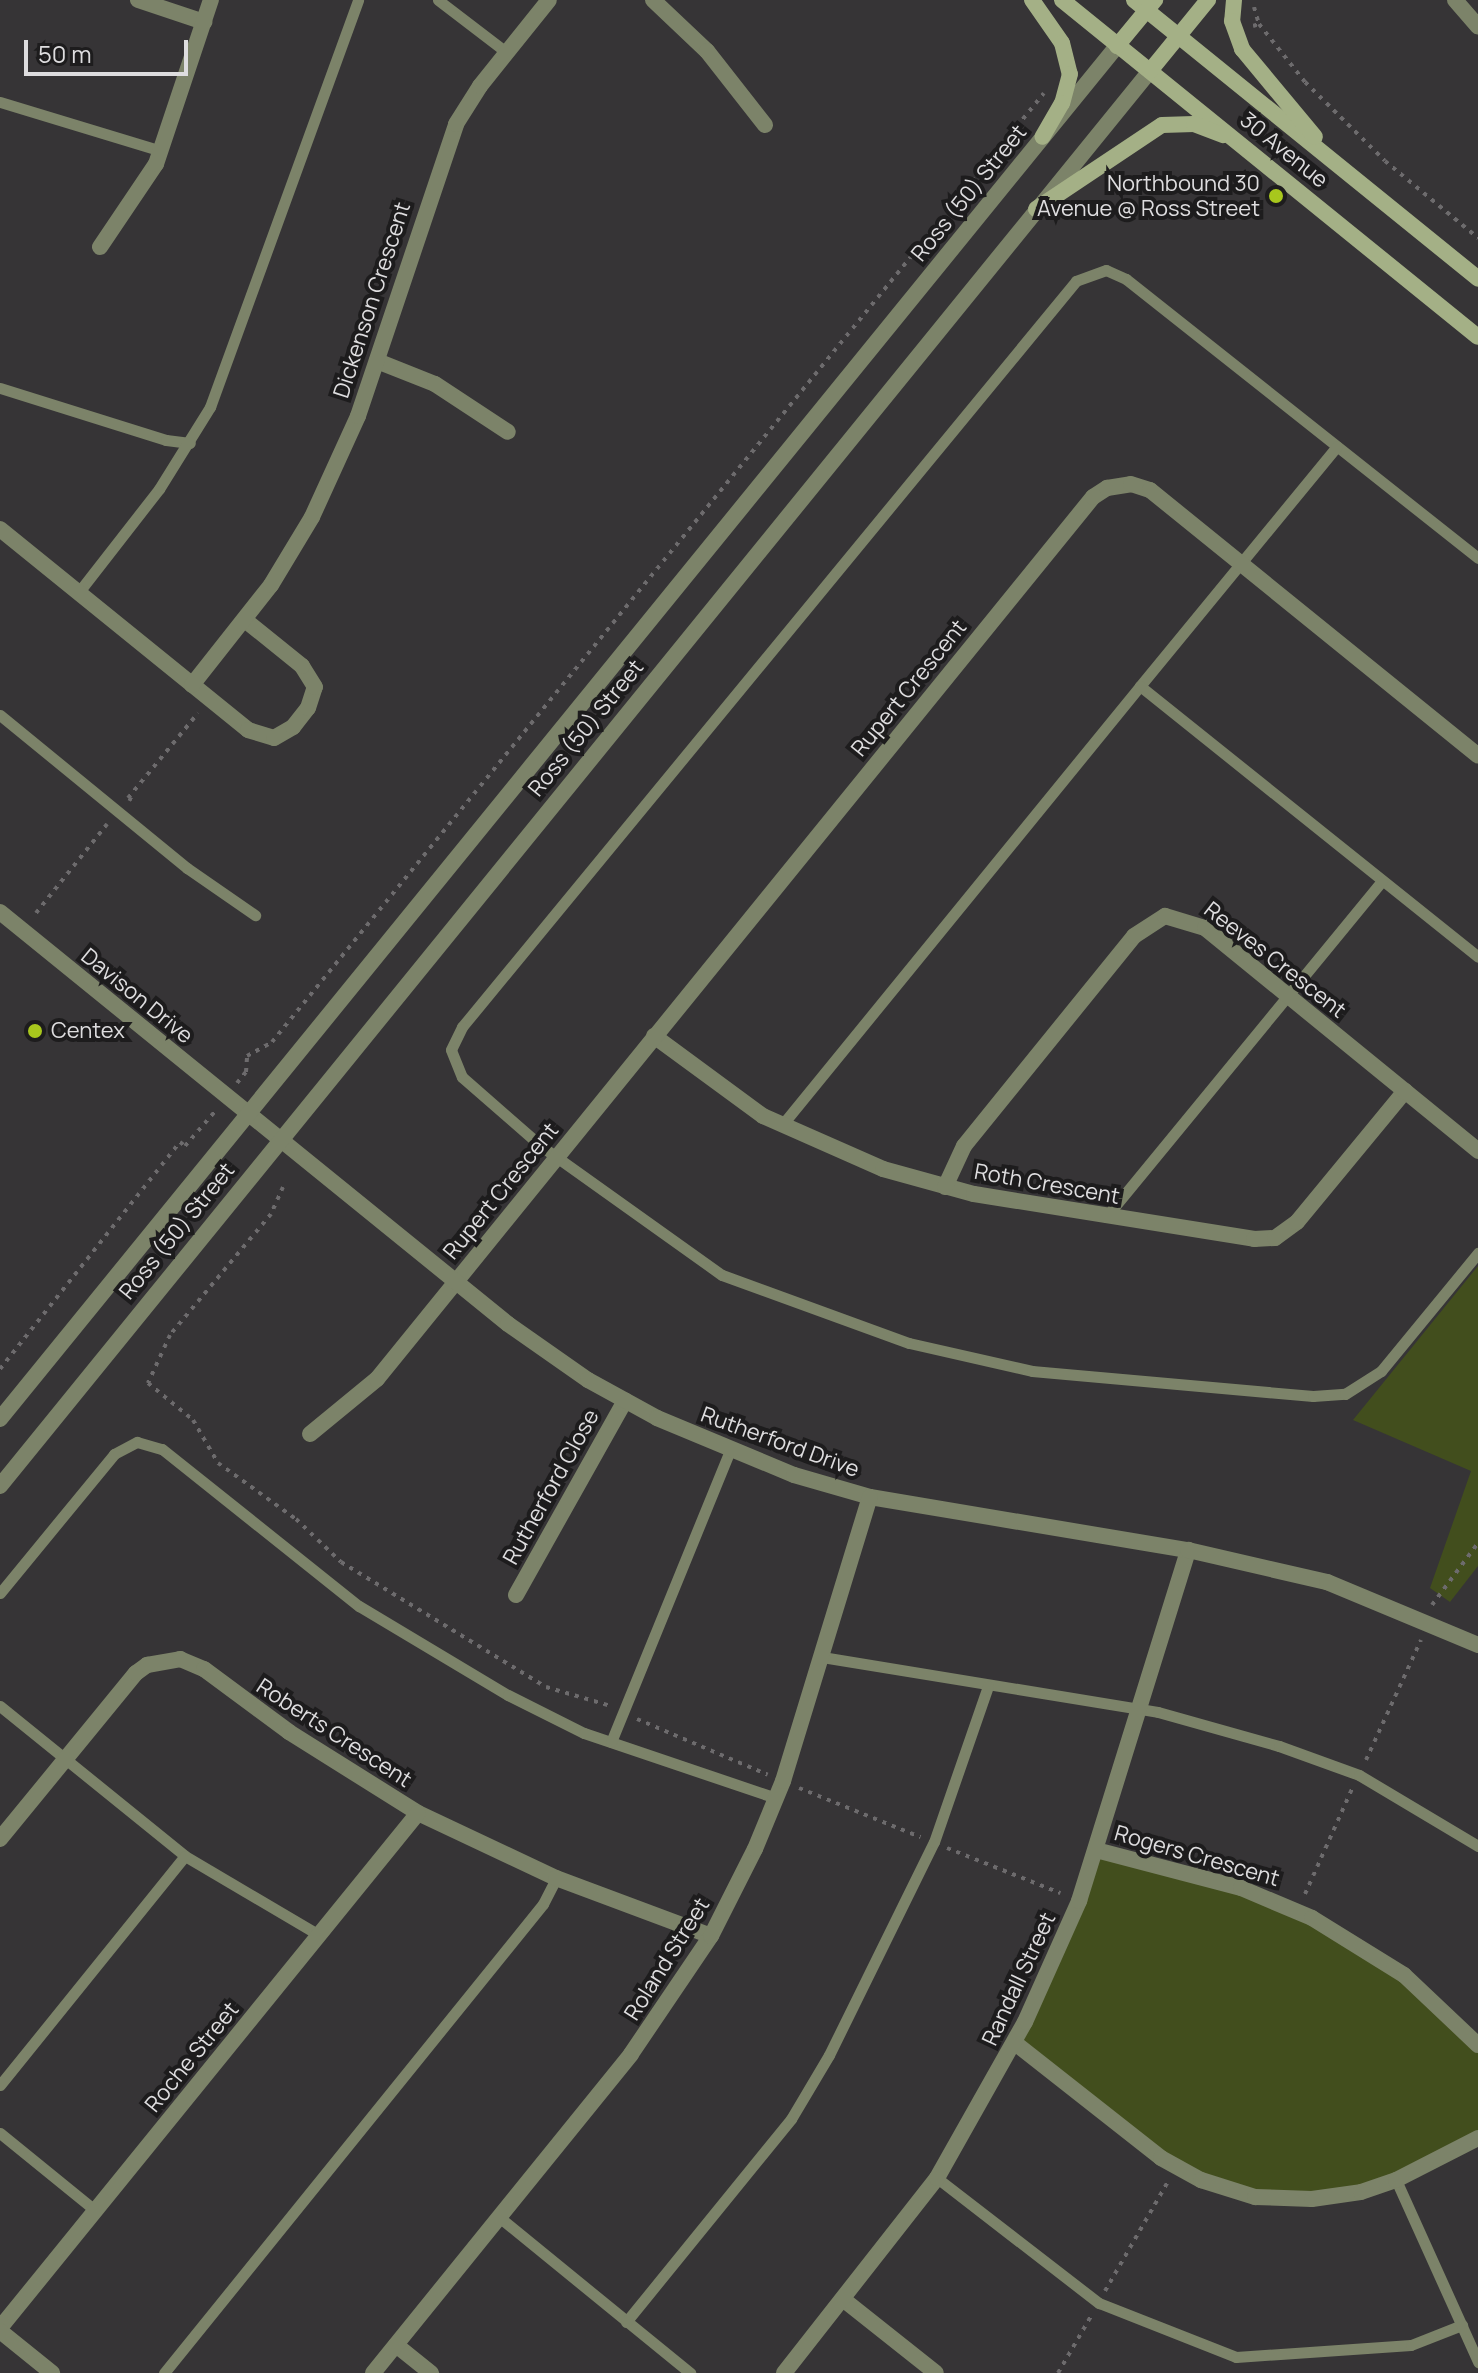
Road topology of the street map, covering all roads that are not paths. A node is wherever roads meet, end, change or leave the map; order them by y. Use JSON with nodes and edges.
{"nodes":[{"id":1,"x":138,"y":0,"type":"edge"},
{"id":2,"x":211,"y":0,"type":"edge"},
{"id":3,"x":358,"y":0,"type":"edge"},
{"id":4,"x":438,"y":0,"type":"edge"},
{"id":5,"x":549,"y":0,"type":"edge"},
{"id":6,"x":653,"y":0,"type":"edge"},
{"id":7,"x":1032,"y":0,"type":"edge"},
{"id":8,"x":1062,"y":0,"type":"edge"},
{"id":9,"x":1208,"y":0,"type":"edge"},
{"id":10,"x":1234,"y":0,"type":"edge"},
{"id":11,"x":1455,"y":0,"type":"edge"},
{"id":12,"x":1145,"y":3,"type":"edge"},
{"id":13,"x":204,"y":22,"type":"junction"},
{"id":14,"x":1478,"y":26,"type":"edge"},
{"id":15,"x":1179,"y":36,"type":"junction"},
{"id":16,"x":1117,"y":46,"type":"junction"},
{"id":17,"x":506,"y":52,"type":"junction"},
{"id":18,"x":1150,"y":71,"type":"junction"},
{"id":19,"x":0,"y":102,"type":"edge"},
{"id":20,"x":765,"y":125,"type":"dead end"},
{"id":21,"x":1042,"y":137,"type":"junction"},
{"id":22,"x":1238,"y":141,"type":"junction"},
{"id":23,"x":161,"y":151,"type":"junction"},
{"id":24,"x":1342,"y":169,"type":"junction"},
{"id":25,"x":1036,"y":209,"type":"junction"},
{"id":26,"x":100,"y":247,"type":"dead end"},
{"id":27,"x":1478,"y":279,"type":"edge"},
{"id":28,"x":1478,"y":337,"type":"edge"},
{"id":29,"x":377,"y":361,"type":"junction"},
{"id":30,"x":0,"y":388,"type":"edge"},
{"id":31,"x":508,"y":432,"type":"dead end"},
{"id":32,"x":190,"y":443,"type":"junction"},
{"id":33,"x":1337,"y":446,"type":"junction"},
{"id":34,"x":0,"y":529,"type":"edge"},
{"id":35,"x":1478,"y":558,"type":"edge"},
{"id":36,"x":1239,"y":563,"type":"junction"},
{"id":37,"x":78,"y":593,"type":"junction"},
{"id":38,"x":245,"y":620,"type":"junction"},
{"id":39,"x":192,"y":685,"type":"junction"},
{"id":40,"x":1140,"y":686,"type":"junction"},
{"id":41,"x":0,"y":715,"type":"edge"},
{"id":42,"x":1478,"y":756,"type":"edge"},
{"id":43,"x":1382,"y":881,"type":"junction"},
{"id":44,"x":0,"y":912,"type":"edge"},
{"id":45,"x":255,"y":915,"type":"dead end"},
{"id":46,"x":1478,"y":957,"type":"edge"},
{"id":47,"x":1288,"y":995,"type":"junction"},
{"id":48,"x":654,"y":1036,"type":"junction"},
{"id":49,"x":1405,"y":1091,"type":"junction"},
{"id":50,"x":247,"y":1114,"type":"junction"},
{"id":51,"x":782,"y":1125,"type":"junction"},
{"id":52,"x":279,"y":1140,"type":"junction"},
{"id":53,"x":1478,"y":1151,"type":"edge"},
{"id":54,"x":557,"y":1156,"type":"junction"},
{"id":55,"x":945,"y":1187,"type":"junction"},
{"id":56,"x":1106,"y":1217,"type":"junction"},
{"id":57,"x":1478,"y":1253,"type":"edge"},
{"id":58,"x":456,"y":1282,"type":"junction"},
{"id":59,"x":625,"y":1401,"type":"junction"},
{"id":60,"x":0,"y":1419,"type":"edge"},
{"id":61,"x":310,"y":1434,"type":"dead end"},
{"id":62,"x":730,"y":1451,"type":"junction"},
{"id":63,"x":0,"y":1486,"type":"edge"},
{"id":64,"x":870,"y":1497,"type":"junction"},
{"id":65,"x":1188,"y":1550,"type":"junction"},
{"id":66,"x":0,"y":1593,"type":"edge"},
{"id":67,"x":516,"y":1595,"type":"dead end"},
{"id":68,"x":1478,"y":1645,"type":"edge"},
{"id":69,"x":822,"y":1657,"type":"junction"},
{"id":70,"x":988,"y":1686,"type":"junction"},
{"id":71,"x":0,"y":1706,"type":"edge"},
{"id":72,"x":1139,"y":1709,"type":"junction"},
{"id":73,"x":611,"y":1742,"type":"junction"},
{"id":74,"x":66,"y":1759,"type":"junction"},
{"id":75,"x":776,"y":1798,"type":"junction"},
{"id":76,"x":418,"y":1813,"type":"junction"},
{"id":77,"x":0,"y":1839,"type":"edge"},
{"id":78,"x":1478,"y":1846,"type":"edge"},
{"id":79,"x":1096,"y":1850,"type":"junction"},
{"id":80,"x":185,"y":1856,"type":"junction"},
{"id":81,"x":556,"y":1878,"type":"junction"},
{"id":82,"x":319,"y":1935,"type":"junction"},
{"id":83,"x":711,"y":1936,"type":"junction"},
{"id":84,"x":1015,"y":2043,"type":"junction"},
{"id":85,"x":1478,"y":2045,"type":"edge"},
{"id":86,"x":0,"y":2085,"type":"edge"},
{"id":87,"x":0,"y":2133,"type":"edge"},
{"id":88,"x":1478,"y":2138,"type":"edge"},
{"id":89,"x":937,"y":2178,"type":"junction"},
{"id":90,"x":1396,"y":2180,"type":"junction"},
{"id":91,"x":96,"y":2211,"type":"junction"},
{"id":92,"x":499,"y":2217,"type":"junction"},
{"id":93,"x":844,"y":2300,"type":"junction"},
{"id":94,"x":626,"y":2322,"type":"junction"},
{"id":95,"x":1462,"y":2325,"type":"junction"},
{"id":96,"x":0,"y":2329,"type":"edge"},
{"id":97,"x":396,"y":2345,"type":"junction"},
{"id":98,"x":1478,"y":2362,"type":"edge"},
{"id":99,"x":52,"y":2373,"type":"edge"},
{"id":100,"x":164,"y":2373,"type":"edge"},
{"id":101,"x":373,"y":2373,"type":"edge"},
{"id":102,"x":431,"y":2373,"type":"edge"},
{"id":103,"x":690,"y":2373,"type":"edge"},
{"id":104,"x":784,"y":2373,"type":"edge"},
{"id":105,"x":936,"y":2373,"type":"edge"}],
"edges":[{"from":1,"to":13,"type":"street"},
{"from":2,"to":13,"type":"street"},
{"from":3,"to":32,"type":"lane"},
{"from":4,"to":17,"type":"lane"},
{"from":5,"to":17,"type":"street","name":"Dickenson Crescent"},
{"from":6,"to":20,"type":"street"},
{"from":7,"to":21,"type":"main road"},
{"from":8,"to":16,"type":"main road","name":"30 Avenue"},
{"from":9,"to":15,"type":"main road","name":"Ross (50) Street"},
{"from":10,"to":24,"type":"main road"},
{"from":11,"to":14,"type":"street"},
{"from":12,"to":15,"type":"main road","name":"30 Avenue"},
{"from":12,"to":16,"type":"main road","name":"Ross (50) Street"},
{"from":13,"to":23,"type":"street"},
{"from":15,"to":18,"type":"main road","name":"Ross (50) Street"},
{"from":15,"to":24,"type":"main road","name":"30 Avenue"},
{"from":16,"to":18,"type":"main road","name":"30 Avenue"},
{"from":16,"to":21,"type":"street","name":"Ross (50) Street"},
{"from":17,"to":29,"type":"street","name":"Dickenson Crescent"},
{"from":18,"to":22,"type":"main road","name":"30 Avenue"},
{"from":18,"to":25,"type":"street","name":"Ross (50) Street"},
{"from":19,"to":23,"type":"lane"},
{"from":21,"to":50,"type":"street","name":"Ross (50) Street"},
{"from":22,"to":25,"type":"main road"},
{"from":22,"to":28,"type":"main road","name":"30 Avenue"},
{"from":23,"to":26,"type":"street"},
{"from":24,"to":27,"type":"main road","name":"30 Avenue"},
{"from":25,"to":52,"type":"street","name":"Ross (50) Street"},
{"from":29,"to":31,"type":"street"},
{"from":29,"to":38,"type":"street","name":"Dickenson Crescent"},
{"from":30,"to":32,"type":"lane"},
{"from":32,"to":37,"type":"lane"},
{"from":33,"to":35,"type":"lane"},
{"from":33,"to":36,"type":"lane"},
{"from":33,"to":54,"type":"lane"},
{"from":34,"to":37,"type":"street"},
{"from":36,"to":40,"type":"lane"},
{"from":36,"to":42,"type":"street","name":"Rupert Crescent"},
{"from":36,"to":48,"type":"street","name":"Rupert Crescent"},
{"from":37,"to":39,"type":"street"},
{"from":38,"to":39,"type":"street","name":"Dickenson Crescent"},
{"from":38,"to":39,"type":"street"},
{"from":40,"to":43,"type":"lane"},
{"from":40,"to":51,"type":"lane"},
{"from":41,"to":45,"type":"lane"},
{"from":43,"to":46,"type":"lane"},
{"from":43,"to":47,"type":"lane"},
{"from":44,"to":50,"type":"street","name":"Davison Drive"},
{"from":47,"to":49,"type":"street","name":"Reeves Crescent"},
{"from":47,"to":55,"type":"street","name":"Reeves Crescent"},
{"from":47,"to":56,"type":"lane"},
{"from":48,"to":51,"type":"street","name":"Roth Crescent"},
{"from":48,"to":54,"type":"street","name":"Rupert Crescent"},
{"from":49,"to":53,"type":"street","name":"Reeves Crescent"},
{"from":49,"to":56,"type":"street","name":"Roth Crescent"},
{"from":50,"to":52,"type":"street","name":"Rutherford Drive"},
{"from":50,"to":60,"type":"street","name":"Ross (50) Street"},
{"from":51,"to":55,"type":"street","name":"Roth Crescent"},
{"from":52,"to":58,"type":"street","name":"Rutherford Drive"},
{"from":52,"to":63,"type":"street","name":"Ross (50) Street"},
{"from":54,"to":57,"type":"lane"},
{"from":54,"to":58,"type":"street","name":"Rupert Crescent"},
{"from":55,"to":56,"type":"street","name":"Roth Crescent"},
{"from":58,"to":59,"type":"street","name":"Rutherford Drive"},
{"from":58,"to":61,"type":"street","name":"Rupert Crescent"},
{"from":59,"to":62,"type":"street","name":"Rutherford Drive"},
{"from":59,"to":67,"type":"street","name":"Rutherford Close"},
{"from":62,"to":64,"type":"street","name":"Rutherford Drive"},
{"from":62,"to":73,"type":"lane"},
{"from":64,"to":65,"type":"street","name":"Rutherford Drive"},
{"from":64,"to":69,"type":"street","name":"Roland Street"},
{"from":65,"to":68,"type":"street","name":"Rutherford Drive"},
{"from":65,"to":72,"type":"street","name":"Randall Street"},
{"from":66,"to":73,"type":"lane"},
{"from":69,"to":70,"type":"lane"},
{"from":69,"to":75,"type":"street","name":"Roland Street"},
{"from":70,"to":72,"type":"lane"},
{"from":70,"to":94,"type":"lane"},
{"from":71,"to":74,"type":"lane"},
{"from":72,"to":78,"type":"lane"},
{"from":72,"to":79,"type":"street","name":"Randall Street"},
{"from":73,"to":75,"type":"lane"},
{"from":74,"to":76,"type":"street","name":"Roberts Crescent"},
{"from":74,"to":77,"type":"street","name":"Roberts Crescent"},
{"from":74,"to":80,"type":"lane"},
{"from":75,"to":83,"type":"street","name":"Roland Street"},
{"from":76,"to":81,"type":"street","name":"Roberts Crescent"},
{"from":76,"to":82,"type":"street","name":"Roche Street"},
{"from":79,"to":84,"type":"street","name":"Randall Street"},
{"from":79,"to":85,"type":"street","name":"Rogers Crescent"},
{"from":80,"to":82,"type":"lane"},
{"from":80,"to":86,"type":"lane"},
{"from":81,"to":83,"type":"street","name":"Roberts Crescent"},
{"from":81,"to":100,"type":"lane"},
{"from":82,"to":91,"type":"street","name":"Roche Street"},
{"from":83,"to":92,"type":"street","name":"Roland Street"},
{"from":84,"to":89,"type":"street","name":"Randall Street"},
{"from":84,"to":90,"type":"street"},
{"from":87,"to":91,"type":"lane"},
{"from":88,"to":90,"type":"street"},
{"from":89,"to":93,"type":"street","name":"Randall Street"},
{"from":89,"to":95,"type":"lane"},
{"from":90,"to":95,"type":"lane"},
{"from":91,"to":96,"type":"street","name":"Roche Street"},
{"from":92,"to":94,"type":"lane"},
{"from":92,"to":97,"type":"street","name":"Roland Street"},
{"from":93,"to":104,"type":"street","name":"Randall Street"},
{"from":93,"to":105,"type":"street"},
{"from":94,"to":103,"type":"lane"},
{"from":95,"to":98,"type":"lane"},
{"from":96,"to":99,"type":"street"},
{"from":97,"to":101,"type":"street","name":"Roland Street"},
{"from":97,"to":102,"type":"street"}]}
